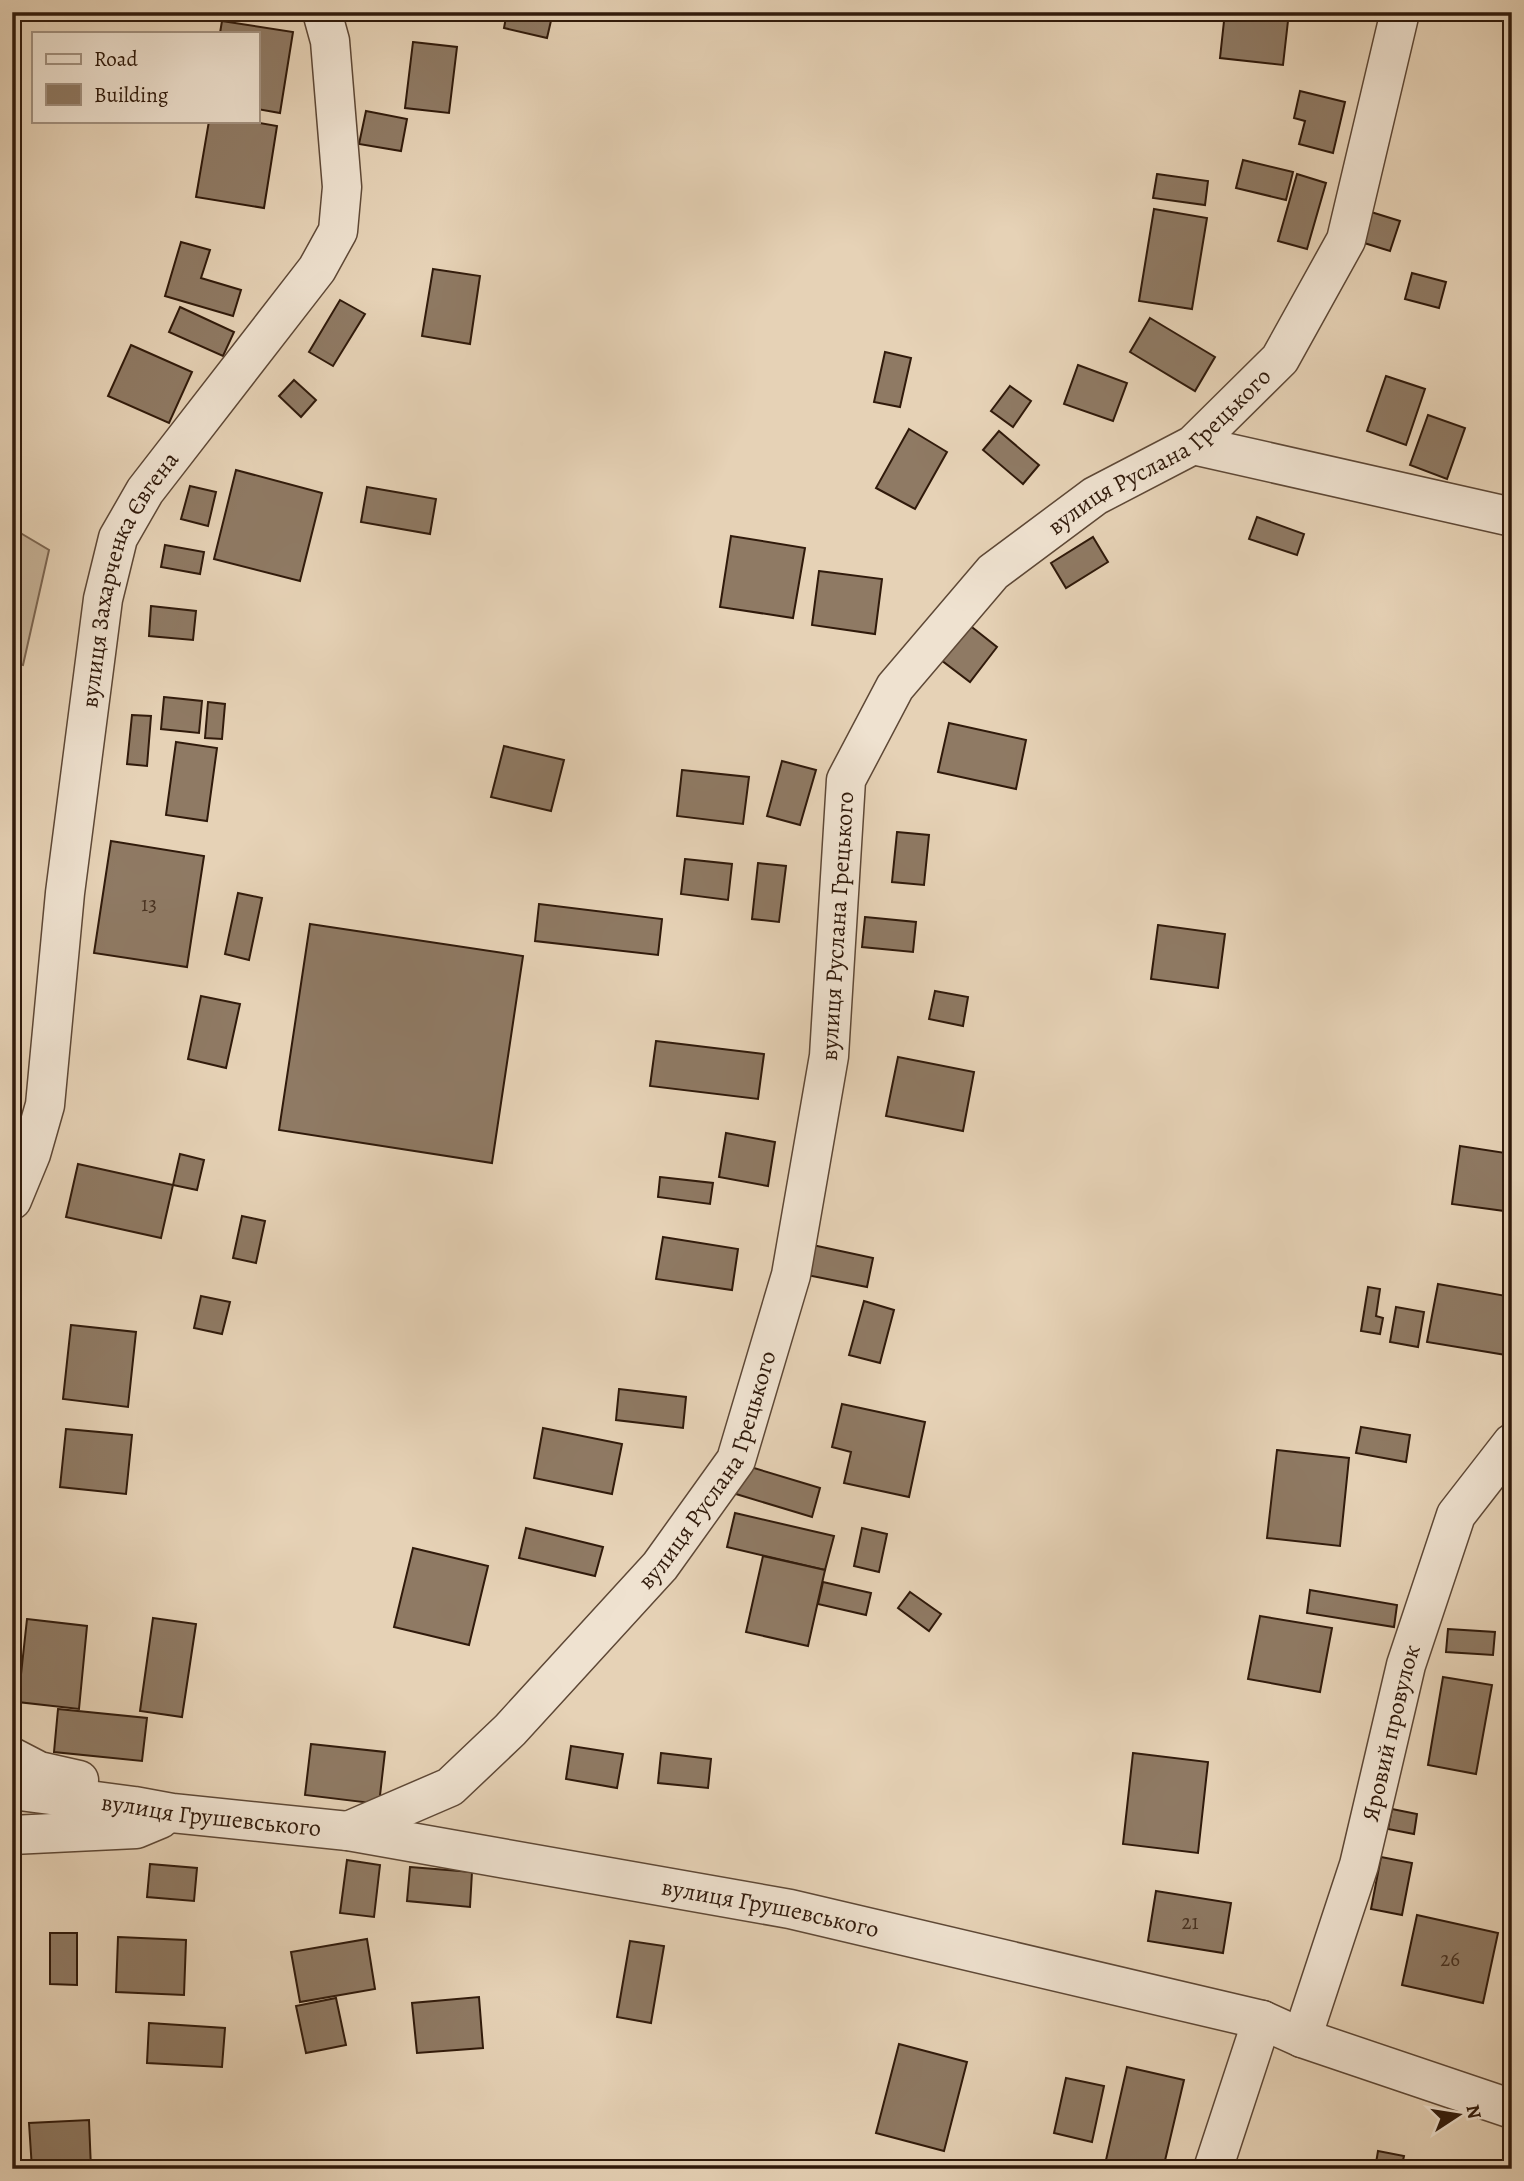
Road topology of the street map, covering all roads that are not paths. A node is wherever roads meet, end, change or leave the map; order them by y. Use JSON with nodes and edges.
{"nodes":[{"id":1,"x":322,"y":12,"type":"edge"},
{"id":2,"x":1400,"y":12,"type":"edge"},
{"id":3,"x":1193,"y":445,"type":"junction"},
{"id":4,"x":1512,"y":517,"type":"edge"},
{"id":5,"x":12,"y":1200,"type":"edge"},
{"id":6,"x":1512,"y":1443,"type":"edge"},
{"id":7,"x":12,"y":1757,"type":"edge"},
{"id":8,"x":12,"y":1790,"type":"edge"},
{"id":9,"x":172,"y":1813,"type":"junction"},
{"id":10,"x":348,"y":1831,"type":"junction"},
{"id":11,"x":12,"y":1835,"type":"edge"},
{"id":12,"x":1262,"y":2020,"type":"junction"},
{"id":13,"x":1302,"y":2038,"type":"junction"},
{"id":14,"x":1512,"y":2109,"type":"edge"},
{"id":15,"x":1213,"y":2169,"type":"edge"}],
"edges":[{"from":1,"to":5,"type":"street","name":"вулиця Захарченка Євгена"},
{"from":2,"to":3,"type":"street","name":"вулиця Руслана Грецького"},
{"from":3,"to":4,"type":"street"},
{"from":3,"to":10,"type":"street","name":"вулиця Руслана Грецького"},
{"from":6,"to":13,"type":"street","name":"Яровий провулок"},
{"from":7,"to":9,"type":"street"},
{"from":8,"to":9,"type":"street","name":"вулиця Грушевського"},
{"from":9,"to":10,"type":"street","name":"вулиця Грушевського"},
{"from":9,"to":11,"type":"street"},
{"from":10,"to":12,"type":"street","name":"вулиця Грушевського"},
{"from":12,"to":13,"type":"street","name":"вулиця Грушевського"},
{"from":12,"to":15,"type":"street"},
{"from":13,"to":14,"type":"street","name":"вулиця Грушевського"}]}
